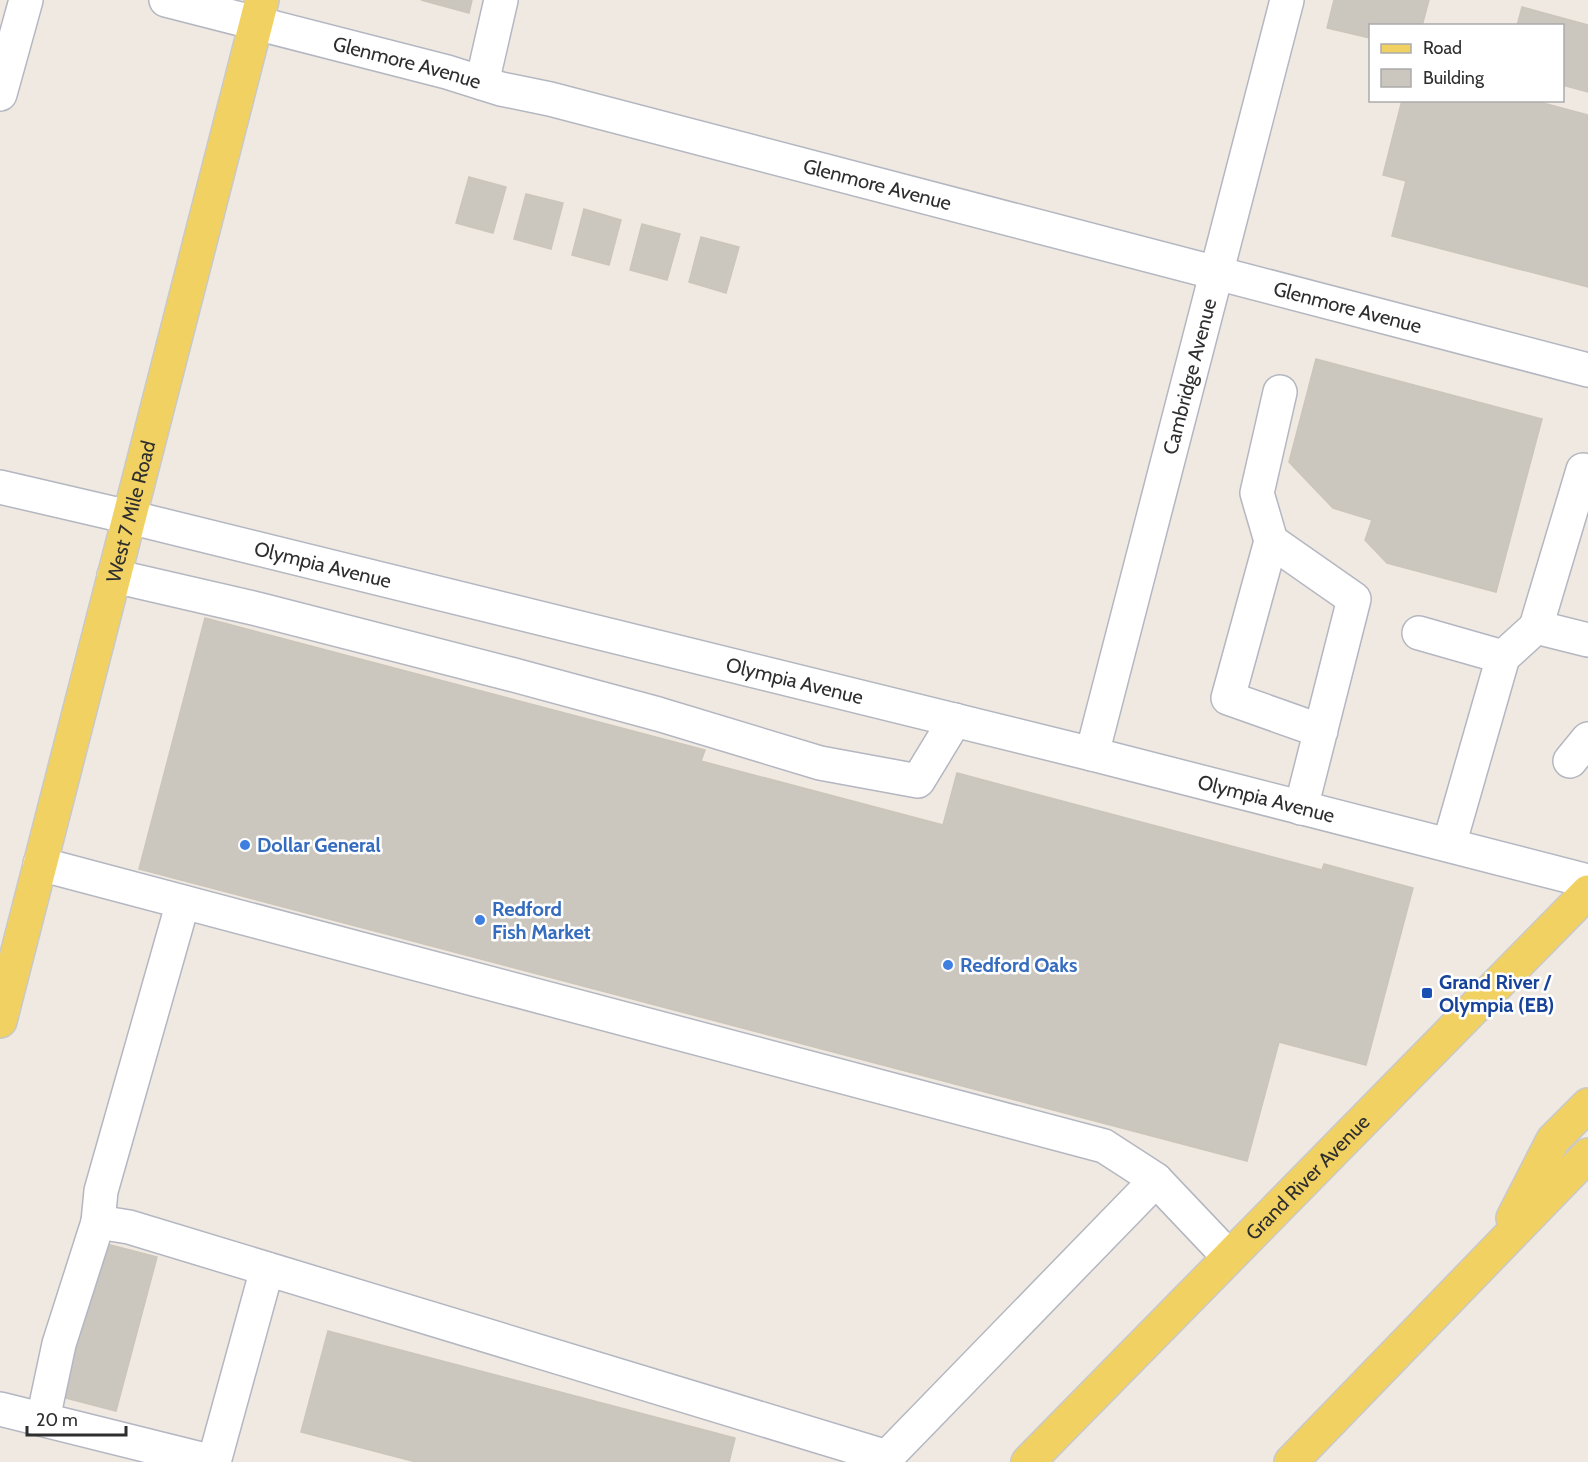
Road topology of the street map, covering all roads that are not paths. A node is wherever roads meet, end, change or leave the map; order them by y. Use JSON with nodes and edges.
{"nodes":[{"id":1,"x":26,"y":0,"type":"edge"},
{"id":2,"x":166,"y":0,"type":"edge"},
{"id":3,"x":501,"y":0,"type":"edge"},
{"id":4,"x":1287,"y":0,"type":"edge"},
{"id":5,"x":260,"y":11,"type":"edge"},
{"id":6,"x":482,"y":83,"type":"junction"},
{"id":7,"x":0,"y":94,"type":"edge"},
{"id":8,"x":1217,"y":272,"type":"junction"},
{"id":9,"x":1588,"y":370,"type":"edge"},
{"id":10,"x":1280,"y":392,"type":"dead end"},
{"id":11,"x":1588,"y":471,"type":"edge"},
{"id":12,"x":0,"y":487,"type":"edge"},
{"id":13,"x":129,"y":517,"type":"junction"},
{"id":14,"x":1271,"y":541,"type":"junction"},
{"id":15,"x":114,"y":576,"type":"junction"},
{"id":16,"x":1536,"y":627,"type":"junction"},
{"id":17,"x":1419,"y":633,"type":"dead end"},
{"id":18,"x":1588,"y":640,"type":"edge"},
{"id":19,"x":1503,"y":657,"type":"junction"},
{"id":20,"x":955,"y":720,"type":"junction"},
{"id":21,"x":1321,"y":731,"type":"junction"},
{"id":22,"x":1092,"y":754,"type":"junction"},
{"id":23,"x":1301,"y":808,"type":"junction"},
{"id":24,"x":1449,"y":845,"type":"junction"},
{"id":25,"x":40,"y":864,"type":"junction"},
{"id":26,"x":1588,"y":881,"type":"edge"},
{"id":27,"x":1588,"y":892,"type":"edge"},
{"id":28,"x":183,"y":902,"type":"junction"},
{"id":29,"x":6,"y":976,"type":"edge"},
{"id":30,"x":0,"y":1021,"type":"edge"},
{"id":31,"x":1588,"y":1105,"type":"edge"},
{"id":32,"x":1588,"y":1155,"type":"edge"},
{"id":33,"x":1156,"y":1180,"type":"junction"},
{"id":34,"x":98,"y":1222,"type":"junction"},
{"id":35,"x":1497,"y":1249,"type":"junction"},
{"id":36,"x":1229,"y":1257,"type":"junction"},
{"id":37,"x":267,"y":1269,"type":"junction"},
{"id":38,"x":0,"y":1409,"type":"edge"},
{"id":39,"x":43,"y":1419,"type":"junction"},
{"id":40,"x":884,"y":1460,"type":"edge"},
{"id":41,"x":214,"y":1462,"type":"edge"},
{"id":42,"x":1028,"y":1462,"type":"edge"},
{"id":43,"x":1291,"y":1462,"type":"edge"}],
"edges":[{"from":1,"to":7,"type":"street"},
{"from":2,"to":5,"type":"street","name":"Glenmore Avenue"},
{"from":3,"to":6,"type":"street"},
{"from":4,"to":8,"type":"street","name":"Cambridge Avenue"},
{"from":5,"to":6,"type":"street","name":"Glenmore Avenue"},
{"from":5,"to":13,"type":"main road","name":"West 7 Mile Road"},
{"from":6,"to":8,"type":"street","name":"Glenmore Avenue"},
{"from":8,"to":9,"type":"street","name":"Glenmore Avenue"},
{"from":8,"to":22,"type":"street","name":"Cambridge Avenue"},
{"from":10,"to":14,"type":"street"},
{"from":11,"to":16,"type":"street"},
{"from":12,"to":13,"type":"street","name":"Olympia Avenue"},
{"from":13,"to":15,"type":"main road","name":"West 7 Mile Road"},
{"from":13,"to":20,"type":"street","name":"Olympia Avenue"},
{"from":14,"to":21,"type":"street"},
{"from":14,"to":21,"type":"street"},
{"from":15,"to":20,"type":"street"},
{"from":15,"to":25,"type":"main road","name":"West 7 Mile Road"},
{"from":16,"to":18,"type":"street"},
{"from":16,"to":19,"type":"street"},
{"from":17,"to":19,"type":"street"},
{"from":19,"to":24,"type":"street"},
{"from":20,"to":22,"type":"street","name":"Olympia Avenue"},
{"from":21,"to":23,"type":"street"},
{"from":22,"to":23,"type":"street","name":"Olympia Avenue"},
{"from":23,"to":24,"type":"street","name":"Olympia Avenue"},
{"from":24,"to":26,"type":"street","name":"Olympia Avenue"},
{"from":25,"to":28,"type":"street"},
{"from":25,"to":29,"type":"main road","name":"West 7 Mile Road"},
{"from":27,"to":36,"type":"main road","name":"Grand River Avenue"},
{"from":28,"to":33,"type":"street"},
{"from":28,"to":34,"type":"street"},
{"from":29,"to":30,"type":"main road","name":"West 7 Mile Road"},
{"from":31,"to":35,"type":"main road"},
{"from":32,"to":35,"type":"main road"},
{"from":33,"to":36,"type":"street"},
{"from":33,"to":40,"type":"street"},
{"from":34,"to":37,"type":"street"},
{"from":34,"to":39,"type":"street"},
{"from":35,"to":43,"type":"main road"},
{"from":36,"to":42,"type":"main road","name":"Grand River Avenue"},
{"from":37,"to":40,"type":"street"},
{"from":37,"to":41,"type":"street"},
{"from":38,"to":39,"type":"street"},
{"from":39,"to":41,"type":"street"}]}
